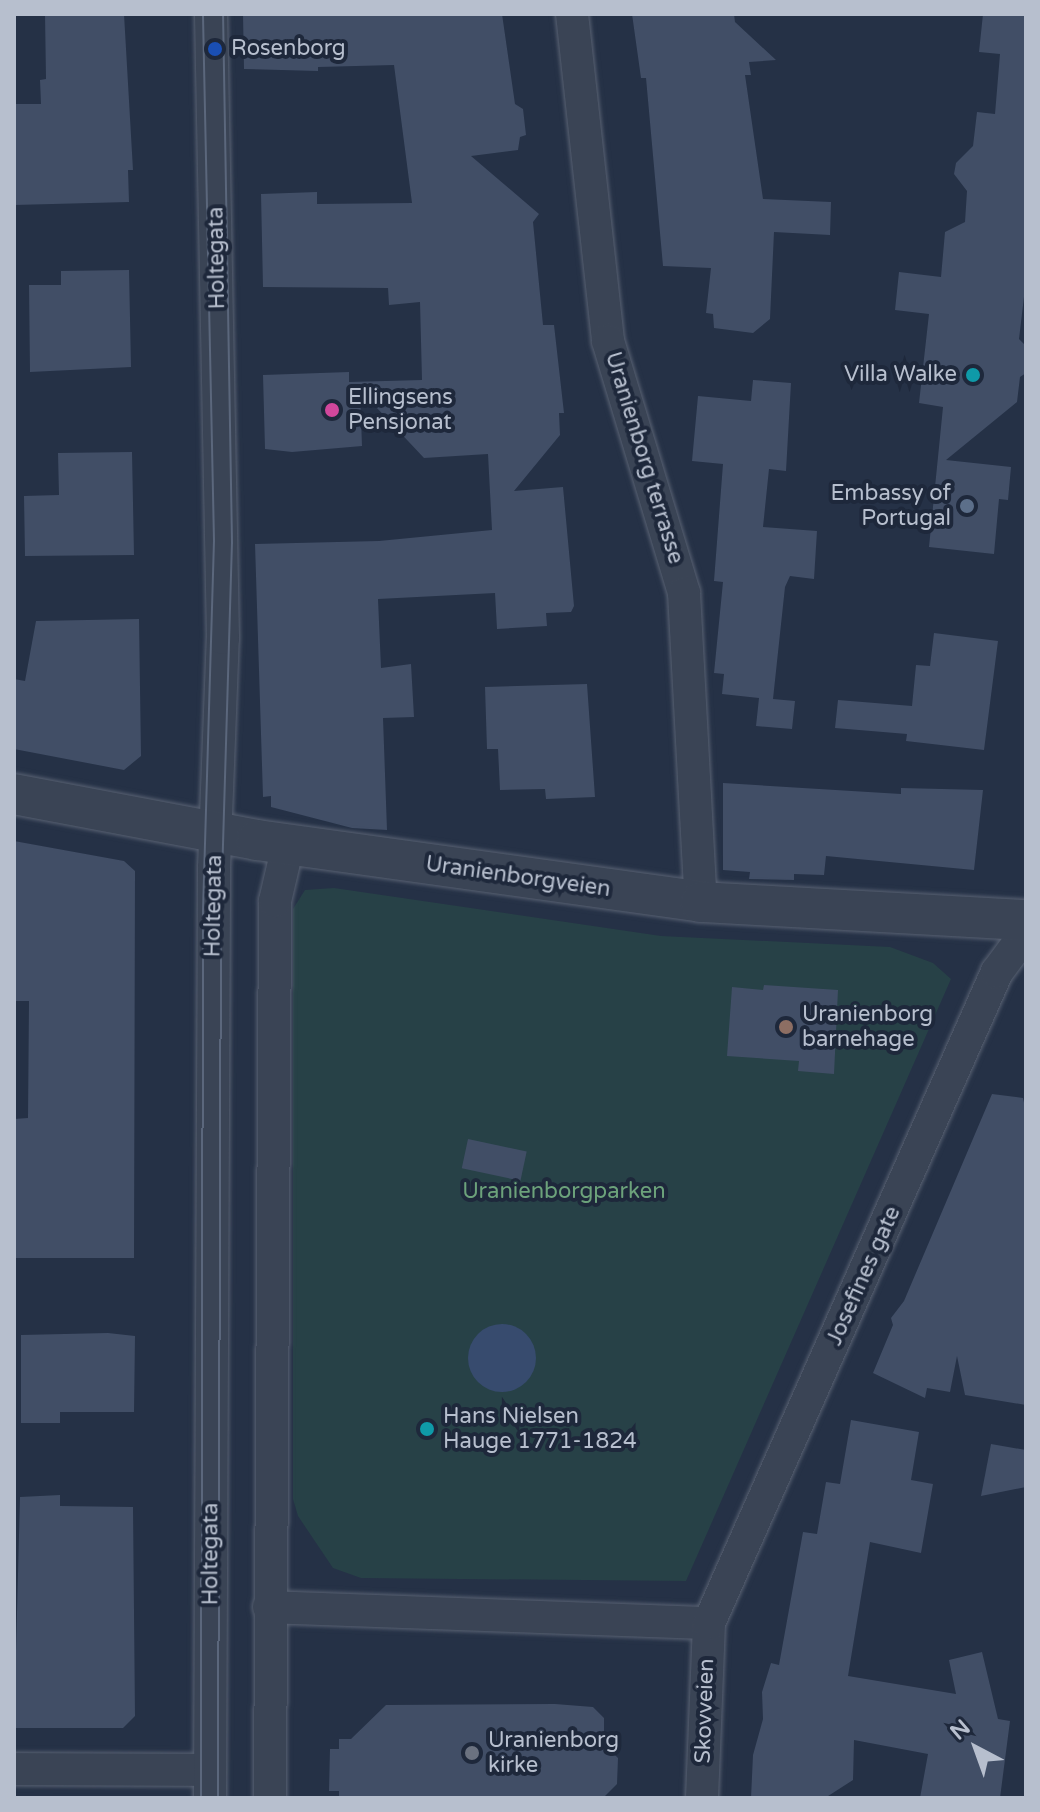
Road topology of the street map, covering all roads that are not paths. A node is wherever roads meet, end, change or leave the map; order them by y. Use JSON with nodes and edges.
{"nodes":[{"id":1,"x":211,"y":14,"type":"edge"},
{"id":2,"x":572,"y":14,"type":"edge"},
{"id":3,"x":14,"y":794,"type":"edge"},
{"id":4,"x":215,"y":832,"type":"junction"},
{"id":5,"x":288,"y":845,"type":"junction"},
{"id":6,"x":701,"y":902,"type":"junction"},
{"id":7,"x":1026,"y":920,"type":"edge"},
{"id":8,"x":1026,"y":933,"type":"edge"},
{"id":9,"x":269,"y":1607,"type":"junction"},
{"id":10,"x":709,"y":1623,"type":"junction"},
{"id":11,"x":14,"y":1769,"type":"edge"},
{"id":12,"x":210,"y":1784,"type":"edge"},
{"id":13,"x":270,"y":1798,"type":"edge"},
{"id":14,"x":702,"y":1798,"type":"edge"}],
"edges":[{"from":1,"to":4,"type":"street","name":"Holtegata"},
{"from":2,"to":6,"type":"street","name":"Uranienborg terrasse"},
{"from":3,"to":4,"type":"street","name":"Uranienborgveien"},
{"from":4,"to":5,"type":"street","name":"Uranienborgveien"},
{"from":4,"to":12,"type":"street","name":"Holtegata"},
{"from":5,"to":6,"type":"street","name":"Uranienborgveien"},
{"from":5,"to":9,"type":"street"},
{"from":6,"to":7,"type":"street","name":"Uranienborgveien"},
{"from":8,"to":10,"type":"street","name":"Josefines gate"},
{"from":9,"to":10,"type":"street"},
{"from":9,"to":13,"type":"street"},
{"from":10,"to":14,"type":"street","name":"Skovveien"},
{"from":11,"to":12,"type":"street"}]}
